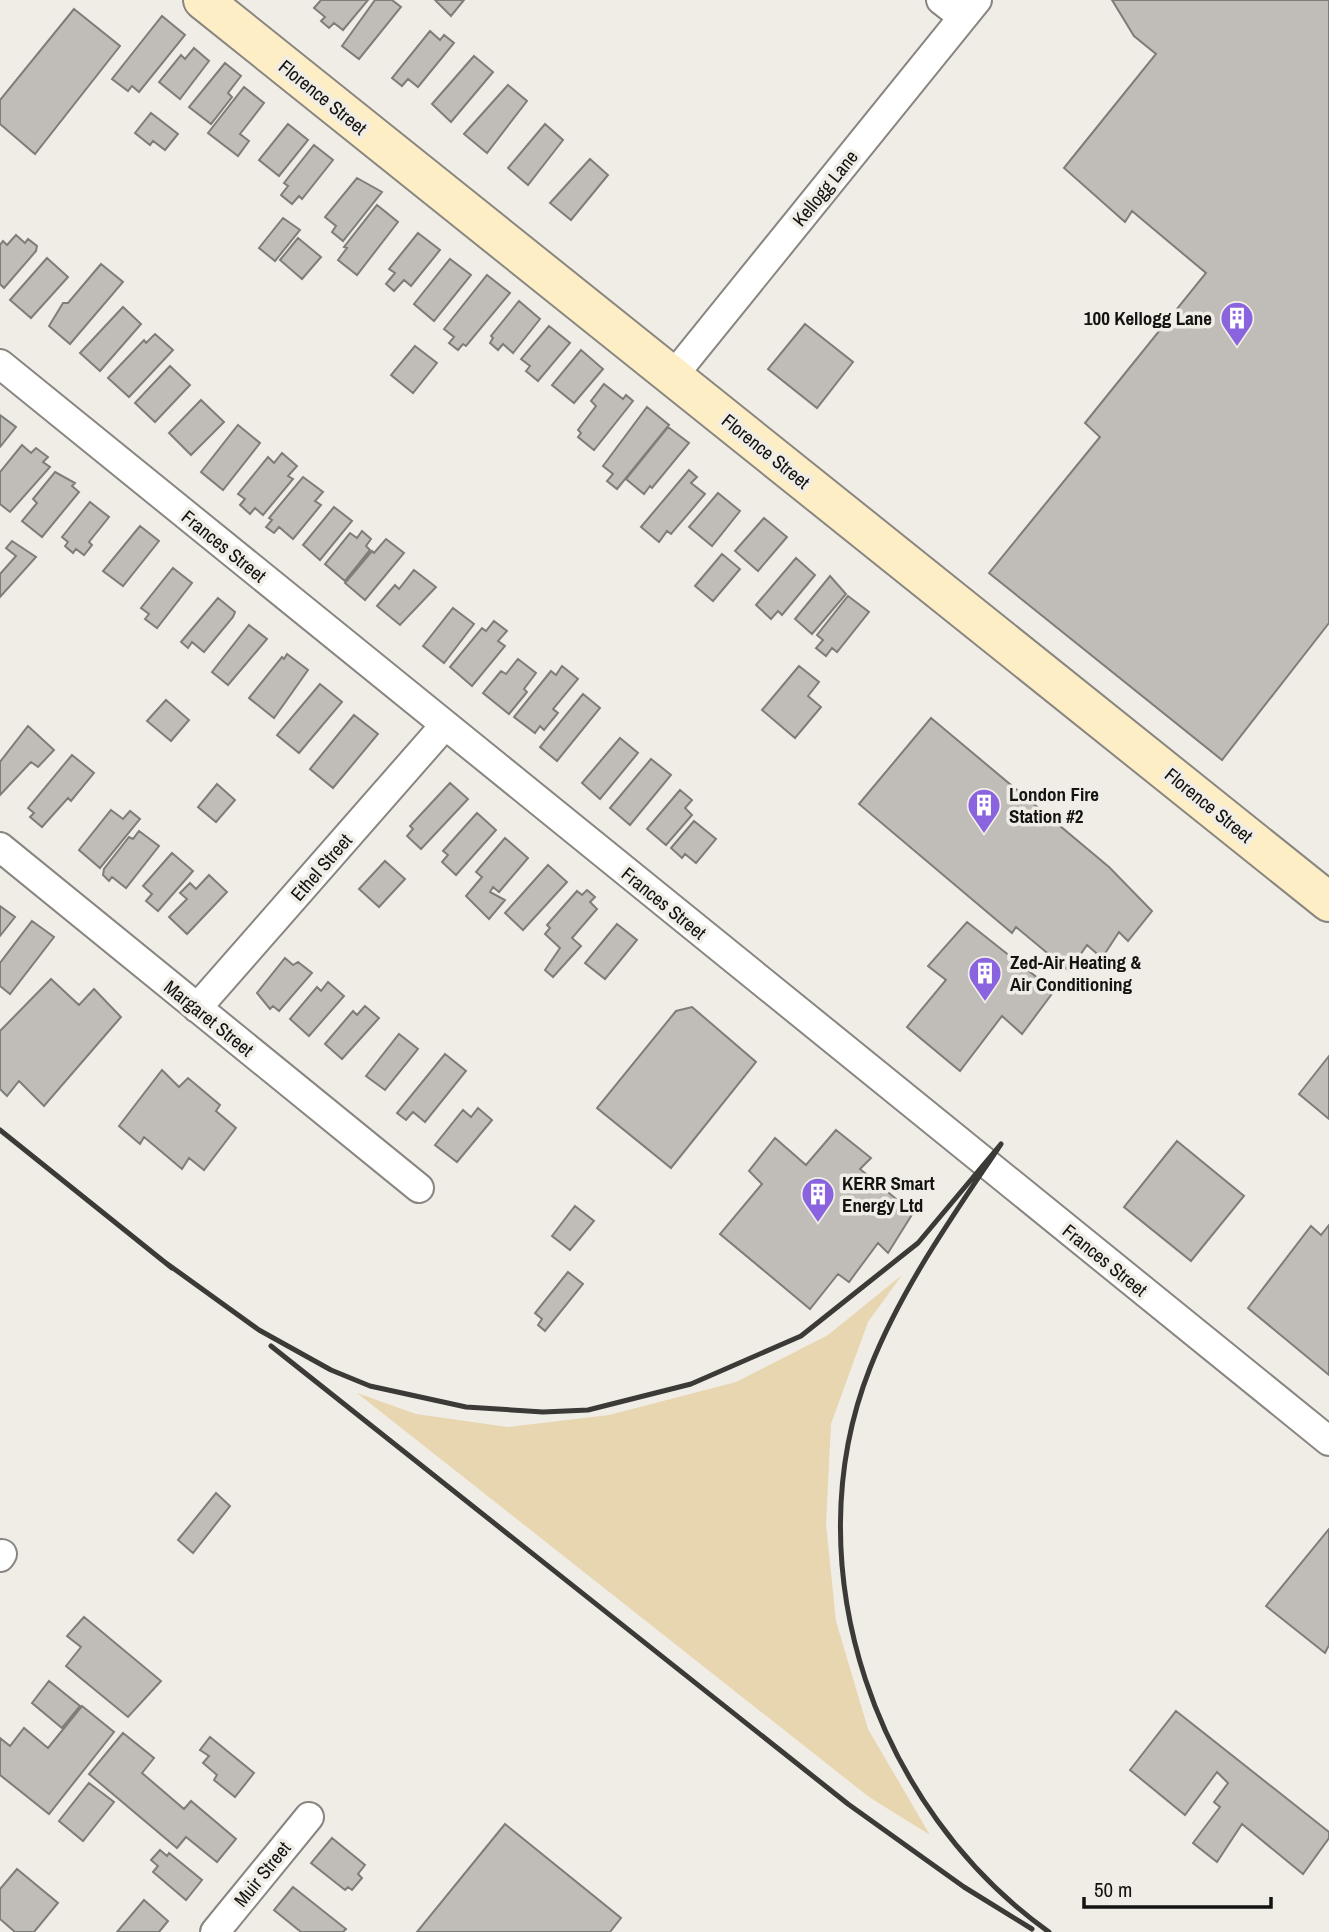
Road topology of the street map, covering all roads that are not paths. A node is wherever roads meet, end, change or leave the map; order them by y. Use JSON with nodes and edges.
{"nodes":[{"id":1,"x":203,"y":0,"type":"edge"},
{"id":2,"x":961,"y":6,"type":"edge"},
{"id":3,"x":0,"y":364,"type":"edge"},
{"id":4,"x":673,"y":376,"type":"junction"},
{"id":5,"x":445,"y":724,"type":"junction"},
{"id":6,"x":0,"y":847,"type":"edge"},
{"id":7,"x":1329,"y":902,"type":"edge"},
{"id":8,"x":197,"y":1009,"type":"junction"},
{"id":9,"x":419,"y":1188,"type":"dead end"},
{"id":10,"x":1329,"y":1441,"type":"edge"},
{"id":11,"x":309,"y":1817,"type":"dead end"},
{"id":12,"x":215,"y":1932,"type":"edge"}],
"edges":[{"from":1,"to":4,"type":"main road","name":"Florence Street"},
{"from":2,"to":4,"type":"street","name":"Kellogg Lane"},
{"from":3,"to":5,"type":"street","name":"Frances Street"},
{"from":4,"to":7,"type":"main road","name":"Florence Street"},
{"from":5,"to":8,"type":"street","name":"Ethel Street"},
{"from":5,"to":10,"type":"street","name":"Frances Street"},
{"from":6,"to":8,"type":"street","name":"Margaret Street"},
{"from":8,"to":9,"type":"street","name":"Margaret Street"},
{"from":11,"to":12,"type":"street","name":"Muir Street"}]}
